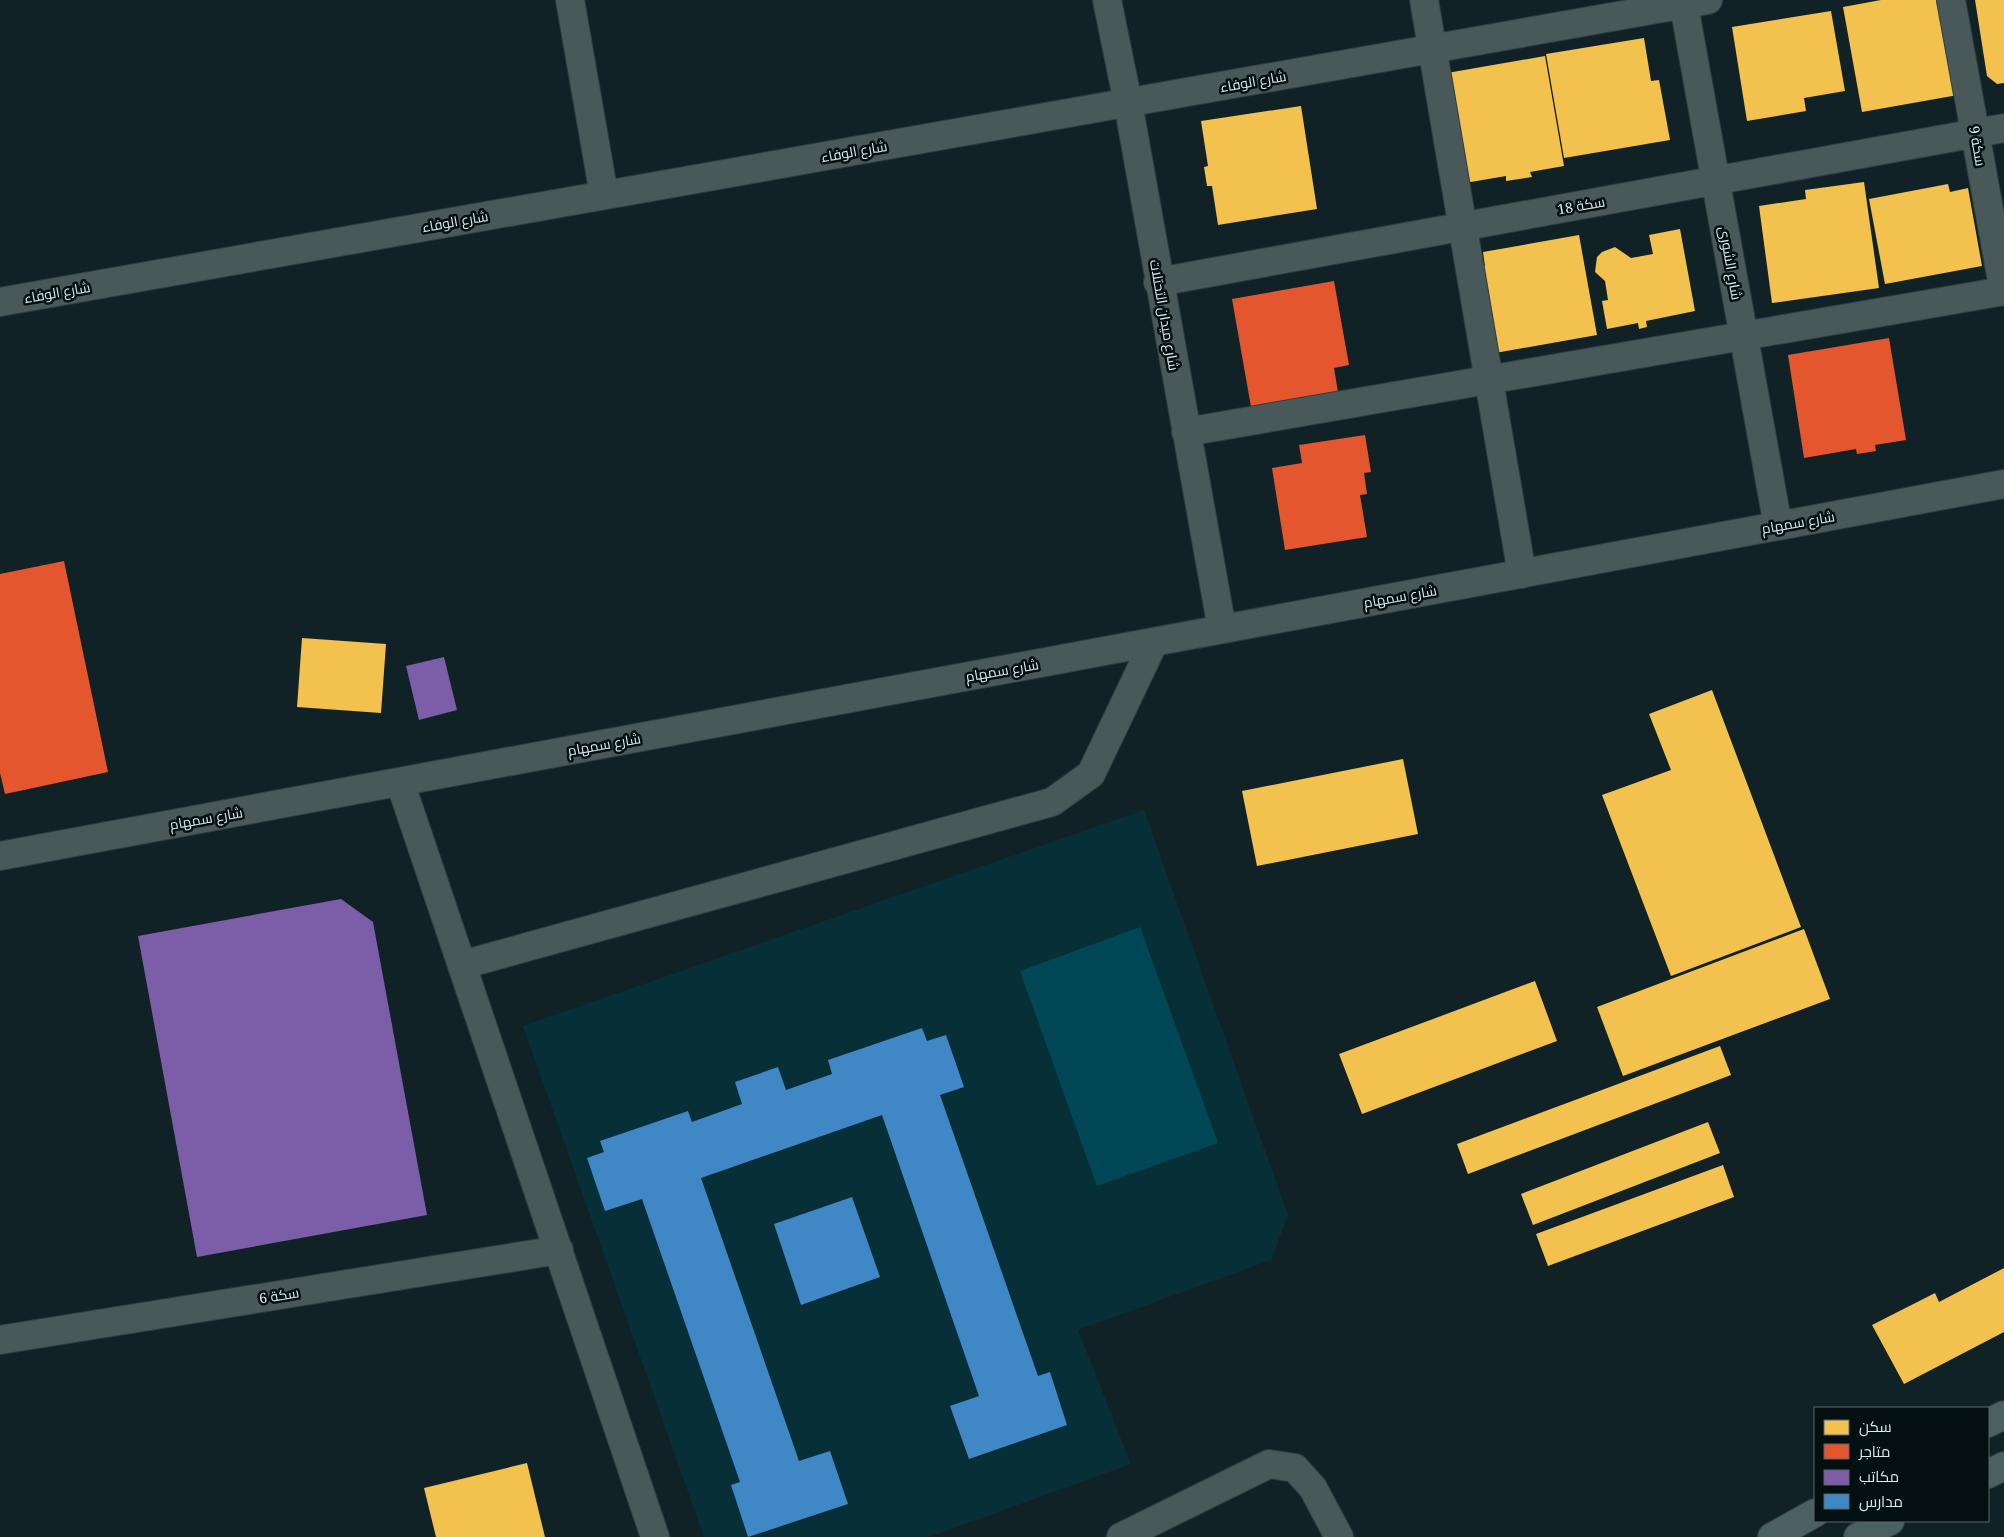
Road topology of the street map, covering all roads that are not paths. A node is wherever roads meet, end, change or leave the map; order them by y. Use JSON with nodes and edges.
{"nodes":[{"id":1,"x":570,"y":0,"type":"edge"},
{"id":2,"x":1106,"y":0,"type":"edge"},
{"id":3,"x":1424,"y":0,"type":"edge"},
{"id":4,"x":1950,"y":0,"type":"edge"},
{"id":5,"x":1692,"y":1,"type":"edge"},
{"id":6,"x":1433,"y":49,"type":"junction"},
{"id":7,"x":1128,"y":103,"type":"junction"},
{"id":8,"x":2004,"y":128,"type":"edge"},
{"id":9,"x":1975,"y":133,"type":"junction"},
{"id":10,"x":1716,"y":180,"type":"junction"},
{"id":11,"x":604,"y":195,"type":"junction"},
{"id":12,"x":1463,"y":226,"type":"junction"},
{"id":13,"x":1158,"y":282,"type":"junction"},
{"id":14,"x":2004,"y":291,"type":"edge"},
{"id":15,"x":0,"y":302,"type":"edge"},
{"id":16,"x":1744,"y":335,"type":"junction"},
{"id":17,"x":1489,"y":380,"type":"junction"},
{"id":18,"x":1186,"y":432,"type":"junction"},
{"id":19,"x":2004,"y":484,"type":"edge"},
{"id":20,"x":1778,"y":526,"type":"junction"},
{"id":21,"x":1522,"y":574,"type":"junction"},
{"id":22,"x":1222,"y":629,"type":"junction"},
{"id":23,"x":1154,"y":642,"type":"junction"},
{"id":24,"x":400,"y":782,"type":"junction"},
{"id":25,"x":0,"y":856,"type":"edge"},
{"id":26,"x":462,"y":965,"type":"junction"},
{"id":27,"x":558,"y":1250,"type":"junction"},
{"id":28,"x":0,"y":1340,"type":"edge"},
{"id":29,"x":2004,"y":1415,"type":"edge"},
{"id":30,"x":1989,"y":1422,"type":"edge"},
{"id":31,"x":2004,"y":1466,"type":"edge"},
{"id":32,"x":1989,"y":1474,"type":"edge"},
{"id":33,"x":1814,"y":1515,"type":"edge"},
{"id":34,"x":655,"y":1537,"type":"edge"},
{"id":35,"x":1121,"y":1537,"type":"edge"},
{"id":36,"x":1339,"y":1537,"type":"edge"},
{"id":37,"x":1772,"y":1537,"type":"edge"}],
"edges":[{"from":1,"to":11,"type":"street"},
{"from":2,"to":7,"type":"street","name":"شارع ميدان التحتلات"},
{"from":3,"to":6,"type":"street"},
{"from":4,"to":9,"type":"street","name":"سكة 9"},
{"from":5,"to":6,"type":"street","name":"شارع الوفاء"},
{"from":5,"to":10,"type":"street","name":"شارع الشورى"},
{"from":6,"to":7,"type":"street","name":"شارع الوفاء"},
{"from":6,"to":12,"type":"street"},
{"from":7,"to":11,"type":"street","name":"شارع الوفاء"},
{"from":7,"to":13,"type":"street","name":"شارع ميدان التحتلات"},
{"from":8,"to":9,"type":"street","name":"سكة 18"},
{"from":9,"to":10,"type":"street","name":"سكة 18"},
{"from":9,"to":14,"type":"street","name":"سكة 9"},
{"from":10,"to":12,"type":"street","name":"سكة 18"},
{"from":10,"to":16,"type":"street","name":"شارع الشورى"},
{"from":11,"to":15,"type":"street","name":"شارع الوفاء"},
{"from":12,"to":13,"type":"street","name":"سكة 18"},
{"from":12,"to":17,"type":"street"},
{"from":13,"to":18,"type":"street","name":"شارع ميدان التحتلات"},
{"from":14,"to":16,"type":"street"},
{"from":16,"to":17,"type":"street"},
{"from":16,"to":20,"type":"street","name":"شارع الشورى"},
{"from":17,"to":18,"type":"street"},
{"from":17,"to":21,"type":"street"},
{"from":18,"to":22,"type":"street","name":"شارع ميدان التحتلات"},
{"from":19,"to":20,"type":"street","name":"شارع سمهام"},
{"from":20,"to":21,"type":"street","name":"شارع سمهام"},
{"from":21,"to":22,"type":"street","name":"شارع سمهام"},
{"from":22,"to":23,"type":"street","name":"شارع سمهام"},
{"from":23,"to":24,"type":"street","name":"شارع سمهام"},
{"from":23,"to":26,"type":"street"},
{"from":24,"to":25,"type":"street","name":"شارع سمهام"},
{"from":24,"to":26,"type":"street"},
{"from":26,"to":27,"type":"street"},
{"from":27,"to":28,"type":"street","name":"سكة 6"},
{"from":27,"to":34,"type":"street"},
{"from":29,"to":30,"type":"main road"},
{"from":31,"to":32,"type":"main road"},
{"from":33,"to":37,"type":"main road"},
{"from":35,"to":36,"type":"street"}]}
